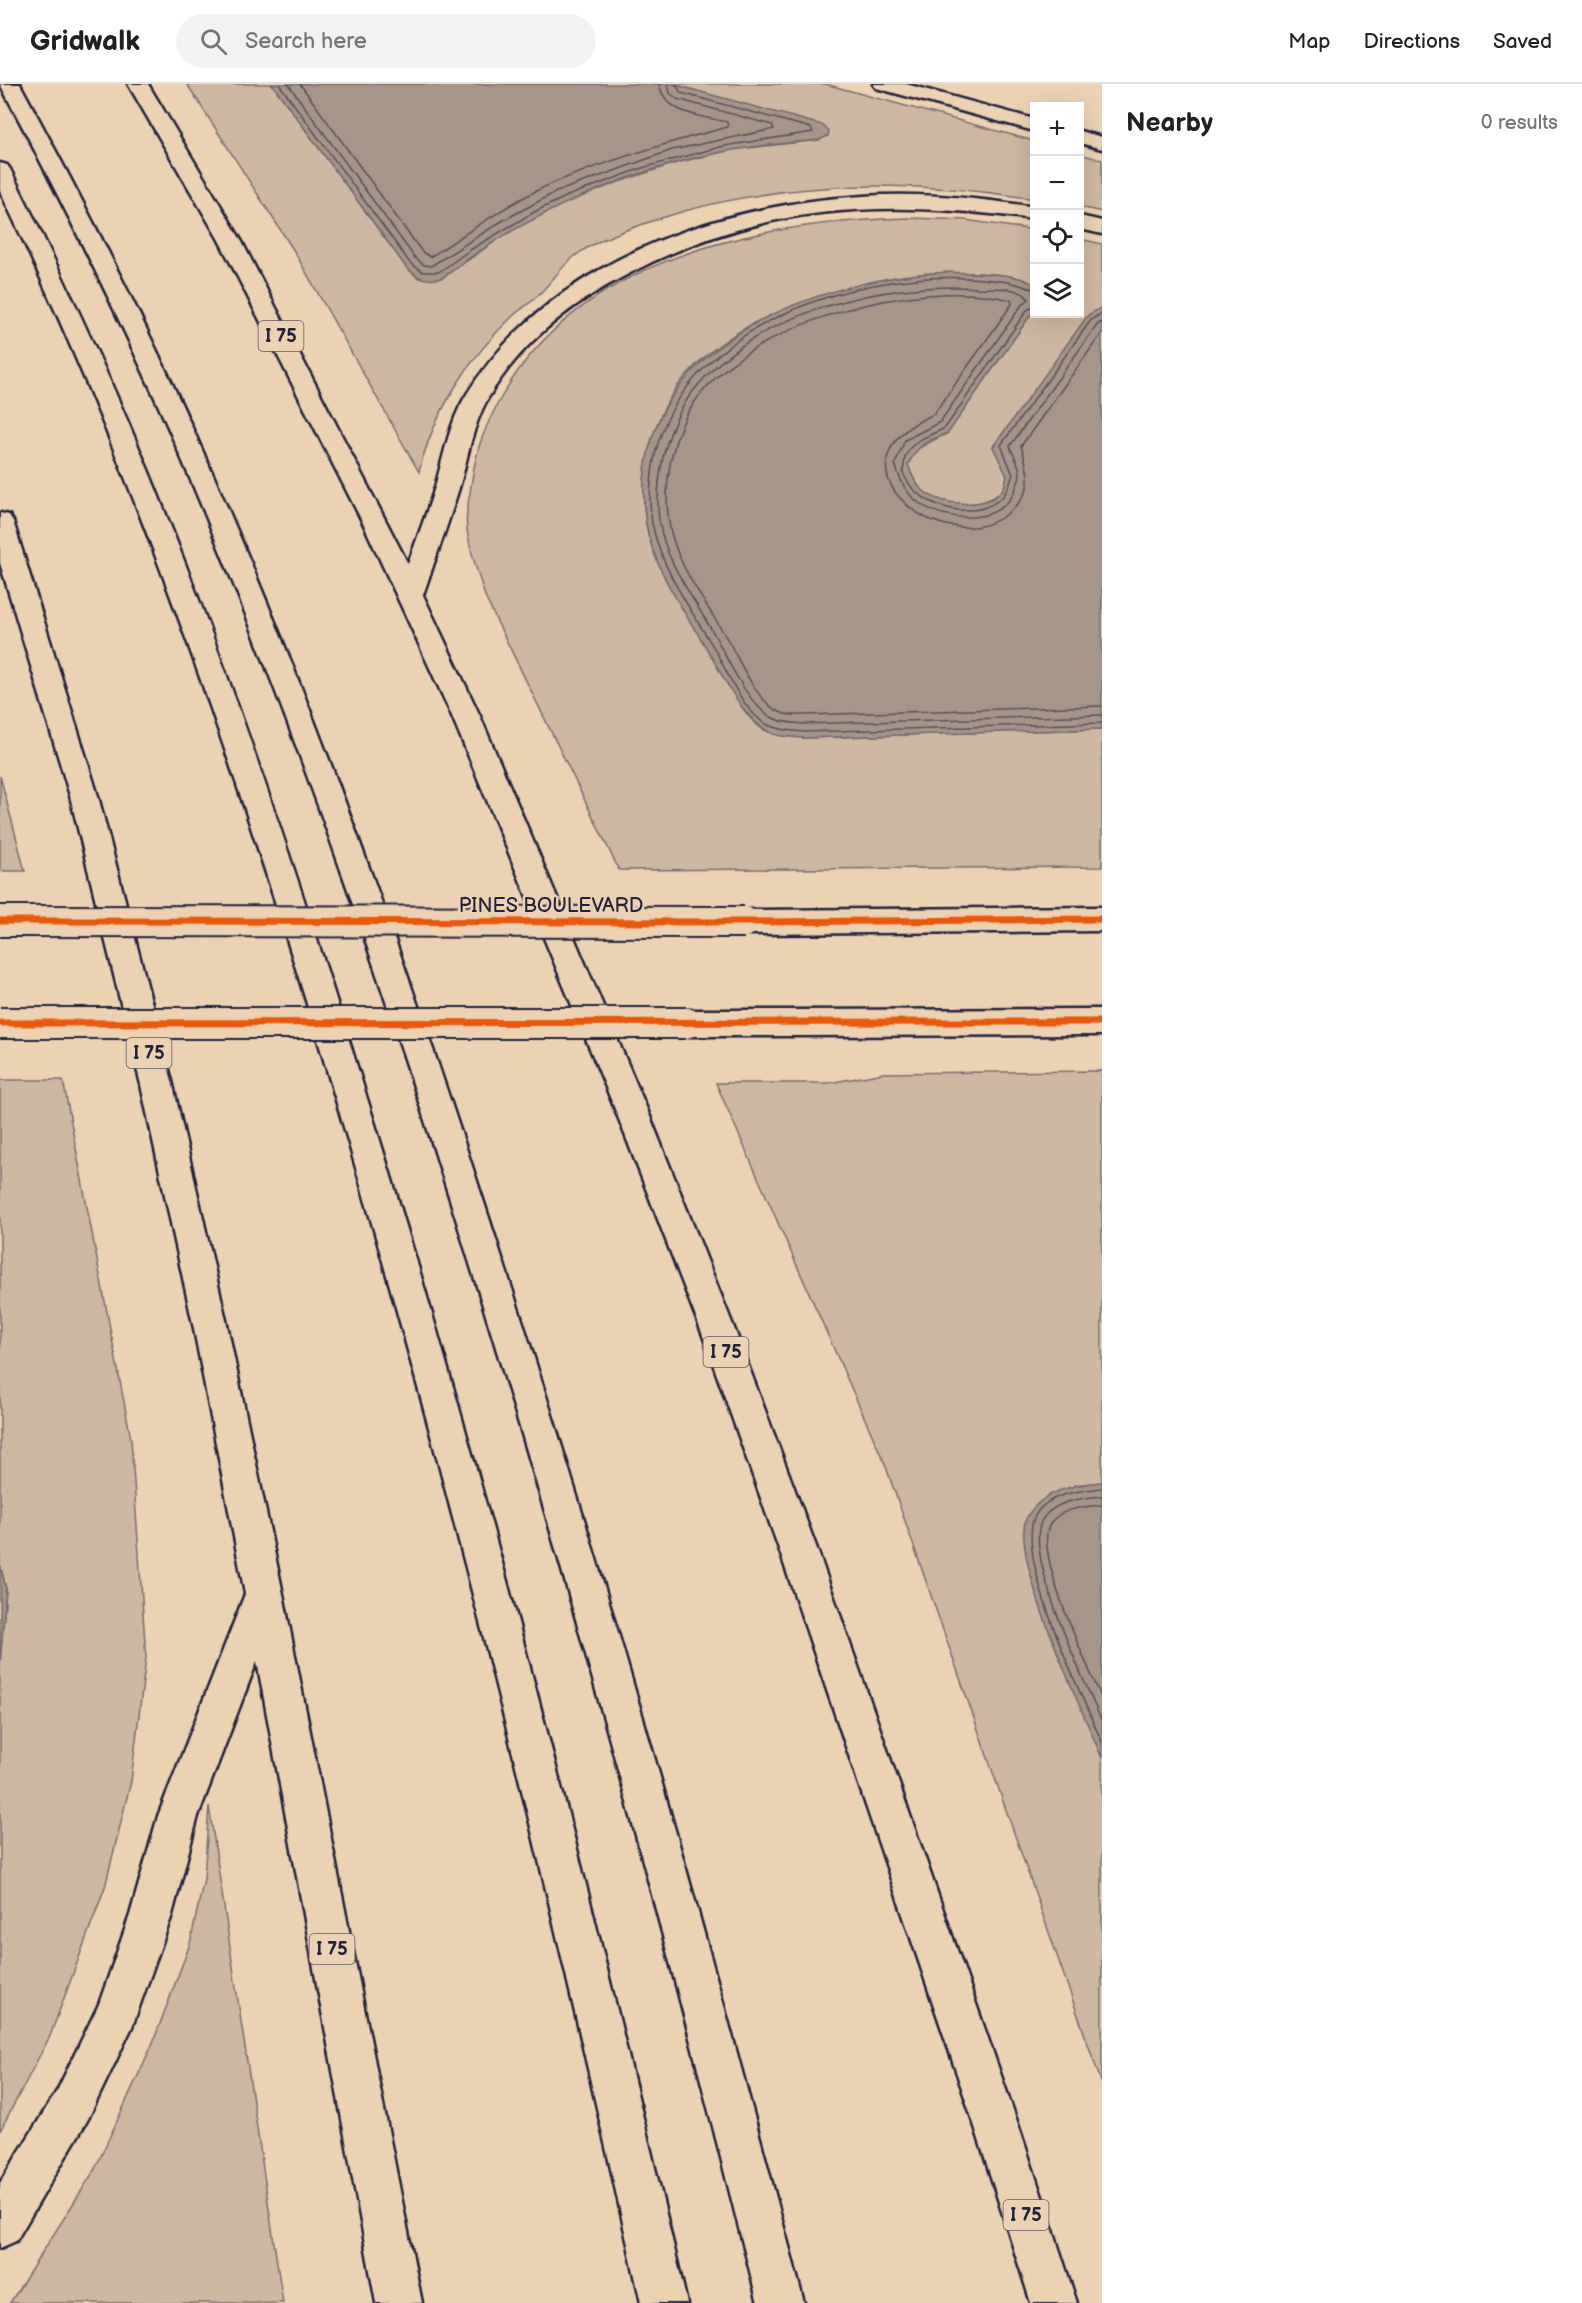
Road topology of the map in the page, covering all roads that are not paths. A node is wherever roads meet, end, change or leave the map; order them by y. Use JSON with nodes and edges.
{"nodes":[{"id":1,"x":10,"y":84,"type":"edge"},
{"id":2,"x":138,"y":84,"type":"edge"},
{"id":3,"x":883,"y":84,"type":"edge"},
{"id":4,"x":1030,"y":124,"type":"edge"},
{"id":5,"x":1084,"y":138,"type":"edge"},
{"id":6,"x":1102,"y":143,"type":"edge"},
{"id":7,"x":0,"y":169,"type":"edge"},
{"id":8,"x":1030,"y":212,"type":"edge"},
{"id":9,"x":1084,"y":223,"type":"edge"},
{"id":10,"x":1102,"y":228,"type":"edge"},
{"id":11,"x":0,"y":521,"type":"edge"},
{"id":12,"x":410,"y":595,"type":"junction"},
{"id":13,"x":1102,"y":919,"type":"edge"},
{"id":14,"x":0,"y":921,"type":"edge"},
{"id":15,"x":1102,"y":1022,"type":"edge"},
{"id":16,"x":0,"y":1023,"type":"edge"},
{"id":17,"x":264,"y":1594,"type":"junction"},
{"id":18,"x":0,"y":2226,"type":"edge"},
{"id":19,"x":399,"y":2303,"type":"edge"},
{"id":20,"x":664,"y":2303,"type":"edge"},
{"id":21,"x":781,"y":2303,"type":"edge"},
{"id":22,"x":1054,"y":2303,"type":"edge"}],
"edges":[{"from":1,"to":21,"type":"main road"},
{"from":2,"to":12,"type":"main road","number":"I 75"},
{"from":3,"to":4,"type":"main road"},
{"from":5,"to":6,"type":"main road"},
{"from":7,"to":20,"type":"main road"},
{"from":8,"to":12,"type":"main road"},
{"from":9,"to":10,"type":"main road"},
{"from":11,"to":17,"type":"main road","number":"I 75"},
{"from":12,"to":22,"type":"main road","number":"I 75"},
{"from":13,"to":14,"type":"main road","name":"PINES BOULEVARD","bridge":true},
{"from":15,"to":16,"type":"main road","bridge":true},
{"from":17,"to":18,"type":"main road"},
{"from":17,"to":19,"type":"main road","number":"I 75"}]}
